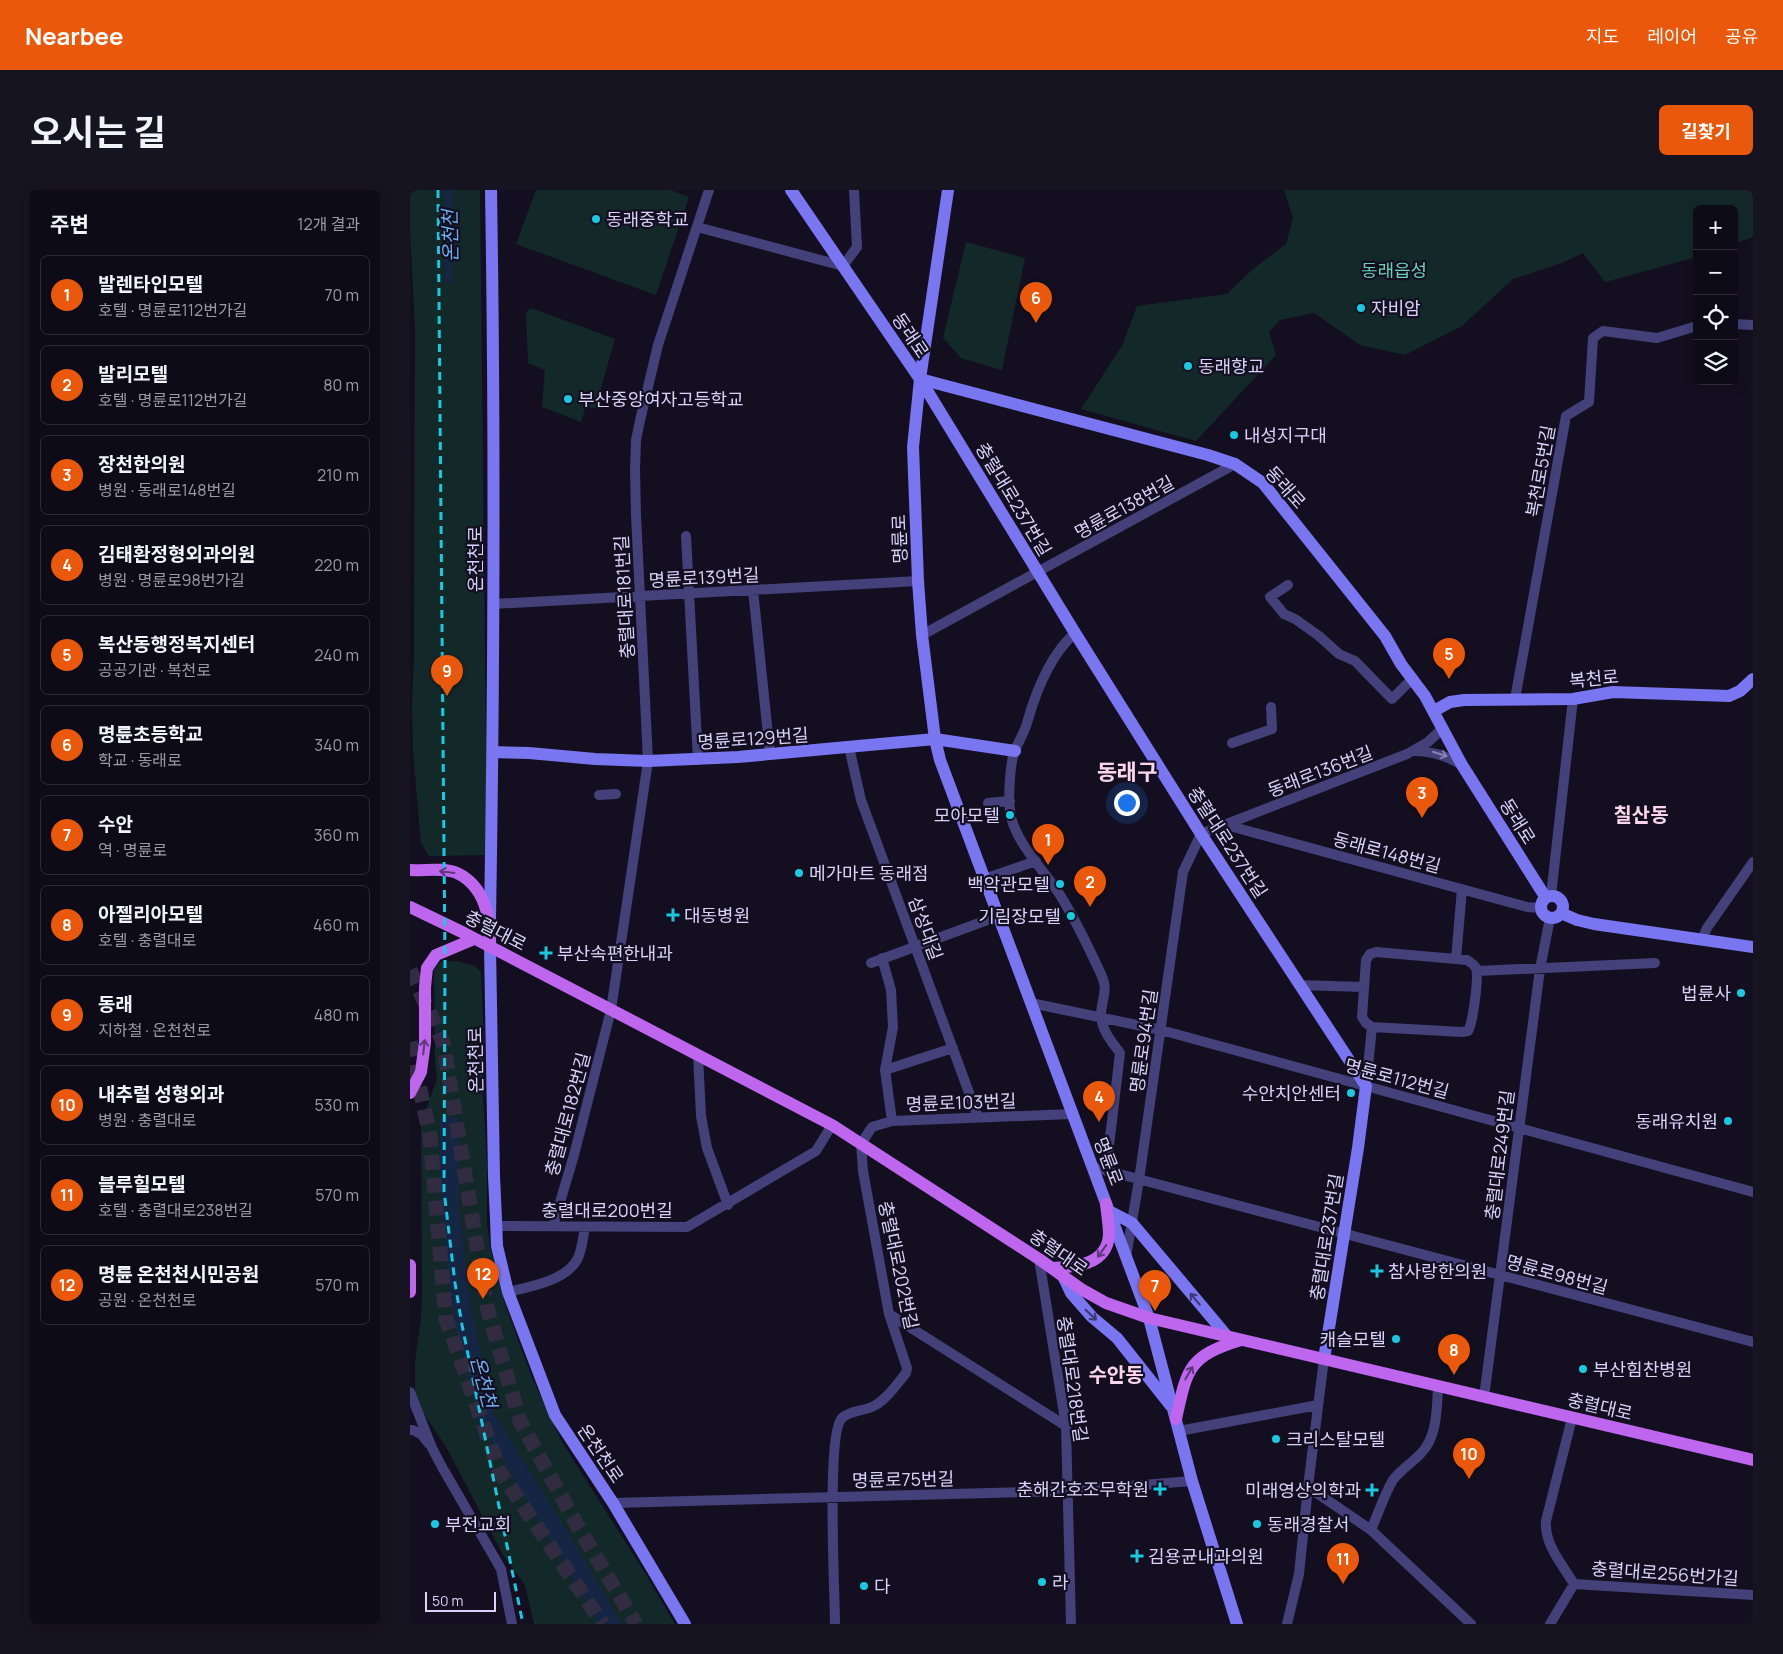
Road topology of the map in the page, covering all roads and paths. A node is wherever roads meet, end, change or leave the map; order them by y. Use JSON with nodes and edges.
{"nodes":[{"id":1,"x":491,"y":190,"type":"edge"},
{"id":2,"x":709,"y":190,"type":"edge"},
{"id":3,"x":791,"y":190,"type":"edge"},
{"id":4,"x":854,"y":190,"type":"edge"},
{"id":5,"x":948,"y":190,"type":"edge"},
{"id":6,"x":697,"y":227,"type":"junction"},
{"id":7,"x":843,"y":266,"type":"junction"},
{"id":8,"x":1738,"y":324,"type":"edge"},
{"id":9,"x":1753,"y":325,"type":"edge"},
{"id":10,"x":1693,"y":327,"type":"edge"},
{"id":11,"x":920,"y":380,"type":"junction"},
{"id":12,"x":1235,"y":464,"type":"junction"},
{"id":13,"x":686,"y":536,"type":"dead end"},
{"id":14,"x":1038,"y":572,"type":"junction"},
{"id":15,"x":918,"y":581,"type":"junction"},
{"id":16,"x":1288,"y":586,"type":"dead end"},
{"id":17,"x":754,"y":590,"type":"junction"},
{"id":18,"x":688,"y":594,"type":"junction"},
{"id":19,"x":641,"y":596,"type":"junction"},
{"id":20,"x":493,"y":604,"type":"junction"},
{"id":21,"x":1075,"y":633,"type":"junction"},
{"id":22,"x":922,"y":634,"type":"junction"},
{"id":23,"x":1412,"y":679,"type":"junction"},
{"id":24,"x":1753,"y":679,"type":"edge"},
{"id":25,"x":1515,"y":699,"type":"junction"},
{"id":26,"x":1573,"y":699,"type":"junction"},
{"id":27,"x":1271,"y":707,"type":"dead end"},
{"id":28,"x":1434,"y":711,"type":"junction"},
{"id":29,"x":1444,"y":728,"type":"junction"},
{"id":30,"x":934,"y":739,"type":"junction"},
{"id":31,"x":1232,"y":743,"type":"dead end"},
{"id":32,"x":849,"y":748,"type":"junction"},
{"id":33,"x":1015,"y":751,"type":"junction"},
{"id":34,"x":1415,"y":751,"type":"junction"},
{"id":35,"x":493,"y":752,"type":"junction"},
{"id":36,"x":770,"y":754,"type":"junction"},
{"id":37,"x":698,"y":760,"type":"junction"},
{"id":38,"x":648,"y":761,"type":"junction"},
{"id":39,"x":1462,"y":765,"type":"junction"},
{"id":40,"x":616,"y":794,"type":"dead end"},
{"id":41,"x":599,"y":795,"type":"dead end"},
{"id":42,"x":1010,"y":801,"type":"junction"},
{"id":43,"x":988,"y":803,"type":"dead end"},
{"id":44,"x":1225,"y":824,"type":"junction"},
{"id":45,"x":1201,"y":834,"type":"junction"},
{"id":46,"x":1036,"y":861,"type":"junction"},
{"id":47,"x":1753,"y":862,"type":"edge"},
{"id":48,"x":410,"y":870,"type":"edge"},
{"id":49,"x":984,"y":879,"type":"junction"},
{"id":50,"x":1462,"y":889,"type":"junction"},
{"id":51,"x":410,"y":907,"type":"edge"},
{"id":52,"x":1550,"y":907,"type":"junction"},
{"id":53,"x":998,"y":916,"type":"junction"},
{"id":54,"x":490,"y":928,"type":"junction"},
{"id":55,"x":1702,"y":939,"type":"junction"},
{"id":56,"x":481,"y":942,"type":"junction"},
{"id":57,"x":915,"y":946,"type":"junction"},
{"id":58,"x":1753,"y":947,"type":"edge"},
{"id":59,"x":882,"y":958,"type":"junction"},
{"id":60,"x":1456,"y":959,"type":"junction"},
{"id":61,"x":871,"y":963,"type":"dead end"},
{"id":62,"x":1655,"y":963,"type":"dead end"},
{"id":63,"x":1540,"y":968,"type":"junction"},
{"id":64,"x":1477,"y":971,"type":"junction"},
{"id":65,"x":1299,"y":985,"type":"junction"},
{"id":66,"x":1363,"y":987,"type":"junction"},
{"id":67,"x":1031,"y":1003,"type":"junction"},
{"id":68,"x":611,"y":1010,"type":"junction"},
{"id":69,"x":1101,"y":1018,"type":"junction"},
{"id":70,"x":1372,"y":1027,"type":"junction"},
{"id":71,"x":1161,"y":1030,"type":"junction"},
{"id":72,"x":953,"y":1048,"type":"junction"},
{"id":73,"x":698,"y":1055,"type":"junction"},
{"id":74,"x":885,"y":1070,"type":"junction"},
{"id":75,"x":1366,"y":1086,"type":"junction"},
{"id":76,"x":410,"y":1093,"type":"edge"},
{"id":77,"x":1072,"y":1114,"type":"junction"},
{"id":78,"x":978,"y":1117,"type":"junction"},
{"id":79,"x":892,"y":1120,"type":"junction"},
{"id":80,"x":832,"y":1126,"type":"junction"},
{"id":81,"x":1519,"y":1128,"type":"junction"},
{"id":82,"x":861,"y":1144,"type":"junction"},
{"id":83,"x":1092,"y":1167,"type":"junction"},
{"id":84,"x":1106,"y":1171,"type":"junction"},
{"id":85,"x":1139,"y":1180,"type":"junction"},
{"id":86,"x":1753,"y":1192,"type":"edge"},
{"id":87,"x":728,"y":1204,"type":"junction"},
{"id":88,"x":1108,"y":1208,"type":"junction"},
{"id":89,"x":1132,"y":1223,"type":"junction"},
{"id":90,"x":496,"y":1226,"type":"junction"},
{"id":91,"x":553,"y":1226,"type":"junction"},
{"id":92,"x":586,"y":1227,"type":"junction"},
{"id":93,"x":1344,"y":1234,"type":"junction"},
{"id":94,"x":1126,"y":1257,"type":"junction"},
{"id":95,"x":1039,"y":1259,"type":"junction"},
{"id":96,"x":410,"y":1265,"type":"edge"},
{"id":97,"x":1052,"y":1268,"type":"junction"},
{"id":98,"x":1500,"y":1275,"type":"junction"},
{"id":99,"x":1063,"y":1276,"type":"junction"},
{"id":100,"x":410,"y":1292,"type":"edge"},
{"id":101,"x":508,"y":1292,"type":"junction"},
{"id":102,"x":889,"y":1314,"type":"junction"},
{"id":103,"x":1149,"y":1318,"type":"junction"},
{"id":104,"x":1226,"y":1336,"type":"junction"},
{"id":105,"x":1241,"y":1340,"type":"junction"},
{"id":106,"x":1753,"y":1342,"type":"edge"},
{"id":107,"x":1324,"y":1359,"type":"junction"},
{"id":108,"x":1438,"y":1387,"type":"junction"},
{"id":109,"x":410,"y":1392,"type":"edge"},
{"id":110,"x":1484,"y":1397,"type":"junction"},
{"id":111,"x":1318,"y":1405,"type":"junction"},
{"id":112,"x":1572,"y":1418,"type":"junction"},
{"id":113,"x":1176,"y":1420,"type":"junction"},
{"id":114,"x":1066,"y":1426,"type":"junction"},
{"id":115,"x":410,"y":1430,"type":"edge"},
{"id":116,"x":432,"y":1448,"type":"junction"},
{"id":117,"x":1753,"y":1460,"type":"edge"},
{"id":118,"x":1192,"y":1481,"type":"junction"},
{"id":119,"x":1308,"y":1487,"type":"junction"},
{"id":120,"x":1068,"y":1491,"type":"junction"},
{"id":121,"x":832,"y":1497,"type":"junction"},
{"id":122,"x":614,"y":1503,"type":"junction"},
{"id":123,"x":1371,"y":1530,"type":"junction"},
{"id":124,"x":1574,"y":1584,"type":"junction"},
{"id":125,"x":1753,"y":1595,"type":"edge"},
{"id":126,"x":512,"y":1624,"type":"edge"},
{"id":127,"x":685,"y":1624,"type":"edge"},
{"id":128,"x":835,"y":1624,"type":"edge"},
{"id":129,"x":1071,"y":1624,"type":"edge"},
{"id":130,"x":1236,"y":1624,"type":"edge"},
{"id":131,"x":1287,"y":1624,"type":"edge"},
{"id":132,"x":1471,"y":1624,"type":"edge"},
{"id":133,"x":1550,"y":1624,"type":"edge"}],
"edges":[{"from":1,"to":20,"type":"street","name":"온천천로"},
{"from":2,"to":6,"type":"street","name":"충렬대로181번길"},
{"from":3,"to":7,"type":"street","name":"동래로"},
{"from":4,"to":7,"type":"street"},
{"from":5,"to":11,"type":"street","name":"명륜로"},
{"from":6,"to":7,"type":"street"},
{"from":6,"to":19,"type":"street","name":"충렬대로181번길"},
{"from":7,"to":11,"type":"street","name":"동래로"},
{"from":8,"to":9,"type":"street"},
{"from":10,"to":25,"type":"street","name":"복천로5번길"},
{"from":11,"to":12,"type":"street","name":"동래로"},
{"from":11,"to":14,"type":"street","name":"충렬대로237번길"},
{"from":11,"to":15,"type":"street","name":"명륜로"},
{"from":12,"to":14,"type":"street","name":"명륜로138번길"},
{"from":12,"to":23,"type":"street","name":"동래로"},
{"from":13,"to":18,"type":"street"},
{"from":14,"to":21,"type":"street","name":"충렬대로237번길"},
{"from":14,"to":22,"type":"street","name":"명륜로138번길"},
{"from":15,"to":17,"type":"street","name":"명륜로139번길"},
{"from":15,"to":22,"type":"street","name":"명륜로"},
{"from":16,"to":23,"type":"street"},
{"from":17,"to":18,"type":"street","name":"명륜로139번길"},
{"from":17,"to":36,"type":"street"},
{"from":18,"to":19,"type":"street","name":"명륜로139번길"},
{"from":18,"to":37,"type":"street"},
{"from":19,"to":20,"type":"street","name":"명륜로139번길"},
{"from":19,"to":38,"type":"street","name":"충렬대로181번길"},
{"from":20,"to":35,"type":"street","name":"온천천로"},
{"from":21,"to":33,"type":"street"},
{"from":21,"to":45,"type":"street","name":"충렬대로237번길"},
{"from":22,"to":30,"type":"street","name":"명륜로"},
{"from":23,"to":28,"type":"street","name":"동래로"},
{"from":24,"to":26,"type":"street","name":"복천로"},
{"from":25,"to":26,"type":"street","name":"복천로"},
{"from":25,"to":28,"type":"street","name":"복천로"},
{"from":26,"to":52,"type":"street","name":"충렬대로249번길"},
{"from":27,"to":31,"type":"street"},
{"from":28,"to":29,"type":"street","name":"동래로"},
{"from":29,"to":34,"type":"street","name":"동래로136번길"},
{"from":29,"to":39,"type":"street","name":"동래로"},
{"from":30,"to":32,"type":"street","name":"명륜로129번길"},
{"from":30,"to":33,"type":"street","name":"명륜로129번길"},
{"from":30,"to":49,"type":"street","name":"명륜로"},
{"from":32,"to":36,"type":"street","name":"명륜로129번길"},
{"from":32,"to":57,"type":"street","name":"삼성대길"},
{"from":33,"to":42,"type":"street"},
{"from":34,"to":39,"type":"street","one_way":true},
{"from":34,"to":44,"type":"street","name":"동래로136번길"},
{"from":35,"to":38,"type":"street","name":"명륜로129번길"},
{"from":35,"to":54,"type":"street","name":"온천천로"},
{"from":36,"to":37,"type":"street","name":"명륜로129번길"},
{"from":37,"to":38,"type":"street","name":"명륜로129번길"},
{"from":38,"to":68,"type":"street","name":"충렬대로181번길"},
{"from":39,"to":52,"type":"street","name":"동래로"},
{"from":40,"to":41,"type":"street"},
{"from":42,"to":43,"type":"street"},
{"from":42,"to":46,"type":"street"},
{"from":44,"to":45,"type":"street","name":"동래로136번길"},
{"from":44,"to":50,"type":"street","name":"동래로148번길"},
{"from":45,"to":65,"type":"street","name":"충렬대로237번길"},
{"from":45,"to":71,"type":"street","name":"명륜로94번길"},
{"from":46,"to":49,"type":"street"},
{"from":46,"to":69,"type":"street"},
{"from":47,"to":55,"type":"street"},
{"from":54,"to":48,"type":"main road","one_way":true},
{"from":49,"to":53,"type":"street","name":"명륜로"},
{"from":50,"to":52,"type":"street","name":"동래로148번길"},
{"from":50,"to":60,"type":"street"},
{"from":51,"to":56,"type":"main road","name":"충렬대로"},
{"from":52,"to":55,"type":"street"},
{"from":52,"to":63,"type":"street","name":"충렬대로249번길"},
{"from":53,"to":57,"type":"street"},
{"from":53,"to":67,"type":"street","name":"명륜로"},
{"from":54,"to":56,"type":"main road"},
{"from":55,"to":58,"type":"street"},
{"from":56,"to":68,"type":"main road","name":"충렬대로"},
{"from":76,"to":56,"type":"main road","one_way":true},
{"from":56,"to":90,"type":"street","name":"온천천로"},
{"from":57,"to":59,"type":"street"},
{"from":57,"to":72,"type":"street","name":"삼성대길"},
{"from":59,"to":61,"type":"street"},
{"from":59,"to":74,"type":"street"},
{"from":60,"to":64,"type":"street"},
{"from":60,"to":66,"type":"street"},
{"from":62,"to":63,"type":"street"},
{"from":63,"to":64,"type":"street"},
{"from":63,"to":81,"type":"street","name":"충렬대로249번길"},
{"from":64,"to":70,"type":"street"},
{"from":65,"to":66,"type":"street"},
{"from":65,"to":75,"type":"street","name":"충렬대로237번길"},
{"from":66,"to":70,"type":"street"},
{"from":67,"to":69,"type":"street","name":"명륜로112번길"},
{"from":67,"to":77,"type":"street","name":"명륜로"},
{"from":68,"to":73,"type":"main road","name":"충렬대로"},
{"from":68,"to":91,"type":"street","name":"충렬대로182번길"},
{"from":69,"to":71,"type":"street","name":"명륜로112번길"},
{"from":69,"to":84,"type":"street"},
{"from":70,"to":75,"type":"street"},
{"from":71,"to":75,"type":"street","name":"명륜로112번길"},
{"from":71,"to":85,"type":"street","name":"명륜로94번길"},
{"from":72,"to":74,"type":"street"},
{"from":72,"to":78,"type":"street","name":"삼성대길"},
{"from":73,"to":80,"type":"main road","name":"충렬대로"},
{"from":73,"to":87,"type":"street"},
{"from":74,"to":79,"type":"street"},
{"from":75,"to":81,"type":"street","name":"명륜로112번길"},
{"from":75,"to":93,"type":"street","name":"충렬대로237번길"},
{"from":77,"to":78,"type":"street","name":"명륜로103번길"},
{"from":77,"to":83,"type":"street","name":"명륜로"},
{"from":78,"to":79,"type":"street","name":"명륜로103번길"},
{"from":79,"to":82,"type":"street","name":"명륜로103번길"},
{"from":80,"to":82,"type":"main road","name":"충렬대로"},
{"from":80,"to":87,"type":"street","name":"충렬대로200번길"},
{"from":81,"to":86,"type":"street","name":"명륜로112번길"},
{"from":81,"to":98,"type":"street","name":"충렬대로249번길"},
{"from":82,"to":95,"type":"main road","name":"충렬대로"},
{"from":82,"to":102,"type":"street","name":"충렬대로202번길"},
{"from":83,"to":84,"type":"street","name":"명륜로98번길"},
{"from":83,"to":88,"type":"street","name":"명륜로"},
{"from":84,"to":85,"type":"street","name":"명륜로98번길"},
{"from":85,"to":89,"type":"street","name":"명륜로94번길"},
{"from":85,"to":93,"type":"street","name":"명륜로98번길"},
{"from":87,"to":92,"type":"street","name":"충렬대로200번길"},
{"from":88,"to":89,"type":"street"},
{"from":88,"to":94,"type":"street","name":"명륜로"},
{"from":88,"to":97,"type":"main road","one_way":true},
{"from":89,"to":94,"type":"street","name":"명륜로94번길"},
{"from":104,"to":89,"type":"street","one_way":true},
{"from":90,"to":91,"type":"street","name":"충렬대로200번길"},
{"from":90,"to":101,"type":"street","name":"온천천로"},
{"from":91,"to":92,"type":"street","name":"충렬대로200번길"},
{"from":92,"to":101,"type":"street"},
{"from":93,"to":98,"type":"street","name":"명륜로98번길"},
{"from":93,"to":107,"type":"street","name":"충렬대로237번길"},
{"from":94,"to":103,"type":"street","name":"명륜로"},
{"from":95,"to":97,"type":"main road","name":"충렬대로"},
{"from":95,"to":114,"type":"street","name":"충렬대로218번길"},
{"from":96,"to":100,"type":"main road"},
{"from":97,"to":99,"type":"main road","name":"충렬대로"},
{"from":98,"to":106,"type":"street","name":"명륜로98번길"},
{"from":98,"to":110,"type":"street","name":"충렬대로249번길"},
{"from":99,"to":103,"type":"main road","name":"충렬대로"},
{"from":99,"to":113,"type":"street","one_way":true},
{"from":101,"to":122,"type":"street","name":"온천천로"},
{"from":102,"to":114,"type":"street"},
{"from":102,"to":121,"type":"street","name":"충렬대로202번길"},
{"from":103,"to":104,"type":"main road","name":"충렬대로"},
{"from":103,"to":113,"type":"street","name":"명륜로"},
{"from":104,"to":105,"type":"main road","name":"충렬대로"},
{"from":105,"to":107,"type":"main road","name":"충렬대로"},
{"from":113,"to":105,"type":"main road","one_way":true},
{"from":107,"to":108,"type":"main road","name":"충렬대로"},
{"from":107,"to":111,"type":"street"},
{"from":108,"to":110,"type":"main road","name":"충렬대로"},
{"from":108,"to":123,"type":"street"},
{"from":109,"to":116,"type":"street"},
{"from":110,"to":112,"type":"main road","name":"충렬대로"},
{"from":111,"to":113,"type":"street"},
{"from":111,"to":119,"type":"street"},
{"from":112,"to":117,"type":"main road","name":"충렬대로"},
{"from":112,"to":124,"type":"street"},
{"from":113,"to":118,"type":"street","name":"명륜로"},
{"from":114,"to":120,"type":"street","name":"충렬대로218번길"},
{"from":115,"to":116,"type":"street"},
{"from":116,"to":126,"type":"street"},
{"from":118,"to":120,"type":"street","name":"명륜로75번길"},
{"from":118,"to":130,"type":"street","name":"명륜로"},
{"from":119,"to":123,"type":"street"},
{"from":119,"to":131,"type":"street"},
{"from":120,"to":121,"type":"street","name":"명륜로75번길"},
{"from":120,"to":129,"type":"street","name":"충렬대로218번길"},
{"from":121,"to":122,"type":"street","name":"명륜로75번길"},
{"from":121,"to":128,"type":"street","name":"충렬대로202번길"},
{"from":122,"to":127,"type":"street","name":"온천천로"},
{"from":123,"to":132,"type":"street"},
{"from":124,"to":125,"type":"street","name":"충렬대로256번가길"},
{"from":124,"to":133,"type":"street"}]}
